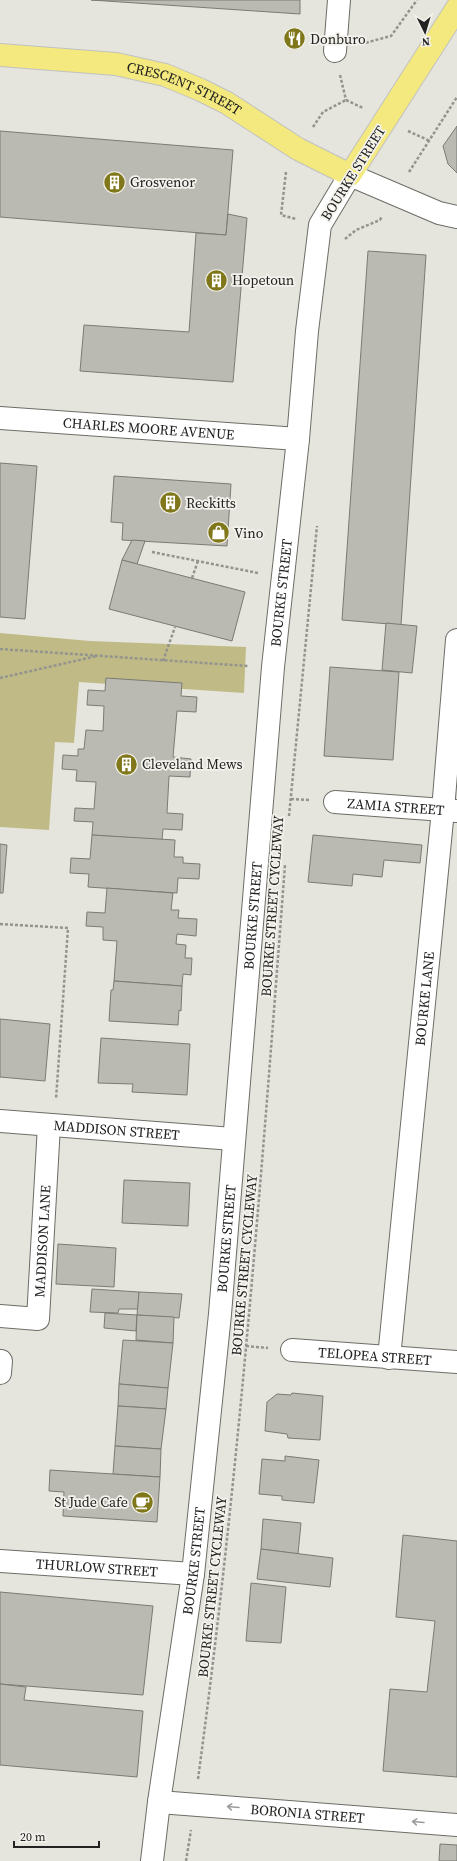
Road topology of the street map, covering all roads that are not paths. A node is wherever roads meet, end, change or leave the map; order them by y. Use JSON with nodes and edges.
{"nodes":[{"id":1,"x":339,"y":0,"type":"edge"},
{"id":2,"x":457,"y":8,"type":"edge"},
{"id":3,"x":335,"y":52,"type":"road end"},
{"id":4,"x":0,"y":55,"type":"edge"},
{"id":5,"x":350,"y":175,"type":"junction"},
{"id":6,"x":457,"y":217,"type":"edge"},
{"id":7,"x":0,"y":418,"type":"edge"},
{"id":8,"x":298,"y":439,"type":"junction"},
{"id":9,"x":457,"y":640,"type":"edge"},
{"id":10,"x":335,"y":802,"type":"dead end"},
{"id":11,"x":450,"y":811,"type":"edge"},
{"id":12,"x":0,"y":1121,"type":"edge"},
{"id":13,"x":52,"y":1125,"type":"junction"},
{"id":14,"x":233,"y":1139,"type":"junction"},
{"id":15,"x":0,"y":1316,"type":"edge"},
{"id":16,"x":292,"y":1350,"type":"dead end"},
{"id":17,"x":389,"y":1358,"type":"junction"},
{"id":18,"x":457,"y":1362,"type":"edge"},
{"id":19,"x":0,"y":1561,"type":"edge"},
{"id":20,"x":193,"y":1574,"type":"junction"},
{"id":21,"x":159,"y":1802,"type":"junction"},
{"id":22,"x":457,"y":1825,"type":"edge"},
{"id":23,"x":152,"y":1861,"type":"edge"}],
"edges":[{"from":1,"to":3,"type":"street"},
{"from":2,"to":5,"type":"main road","name":"BOURKE STREET"},
{"from":4,"to":5,"type":"main road","name":"CRESCENT STREET"},
{"from":5,"to":6,"type":"street"},
{"from":5,"to":8,"type":"street","name":"BOURKE STREET"},
{"from":7,"to":8,"type":"street","name":"CHARLES MOORE AVENUE"},
{"from":8,"to":14,"type":"street","name":"BOURKE STREET"},
{"from":9,"to":11,"type":"street","name":"BOURKE LANE"},
{"from":10,"to":11,"type":"street","name":"ZAMIA STREET"},
{"from":11,"to":17,"type":"street","name":"BOURKE LANE"},
{"from":12,"to":13,"type":"street","name":"MADDISON STREET"},
{"from":13,"to":14,"type":"street","name":"MADDISON STREET"},
{"from":13,"to":15,"type":"street","name":"MADDISON LANE"},
{"from":14,"to":20,"type":"street","name":"BOURKE STREET"},
{"from":16,"to":17,"type":"street","name":"TELOPEA STREET"},
{"from":17,"to":18,"type":"street","name":"TELOPEA STREET"},
{"from":19,"to":20,"type":"street","name":"THURLOW STREET"},
{"from":20,"to":21,"type":"street","name":"BOURKE STREET"},
{"from":22,"to":21,"type":"street","name":"BORONIA STREET","one_way":true},
{"from":21,"to":23,"type":"street","name":"BOURKE STREET"}]}
